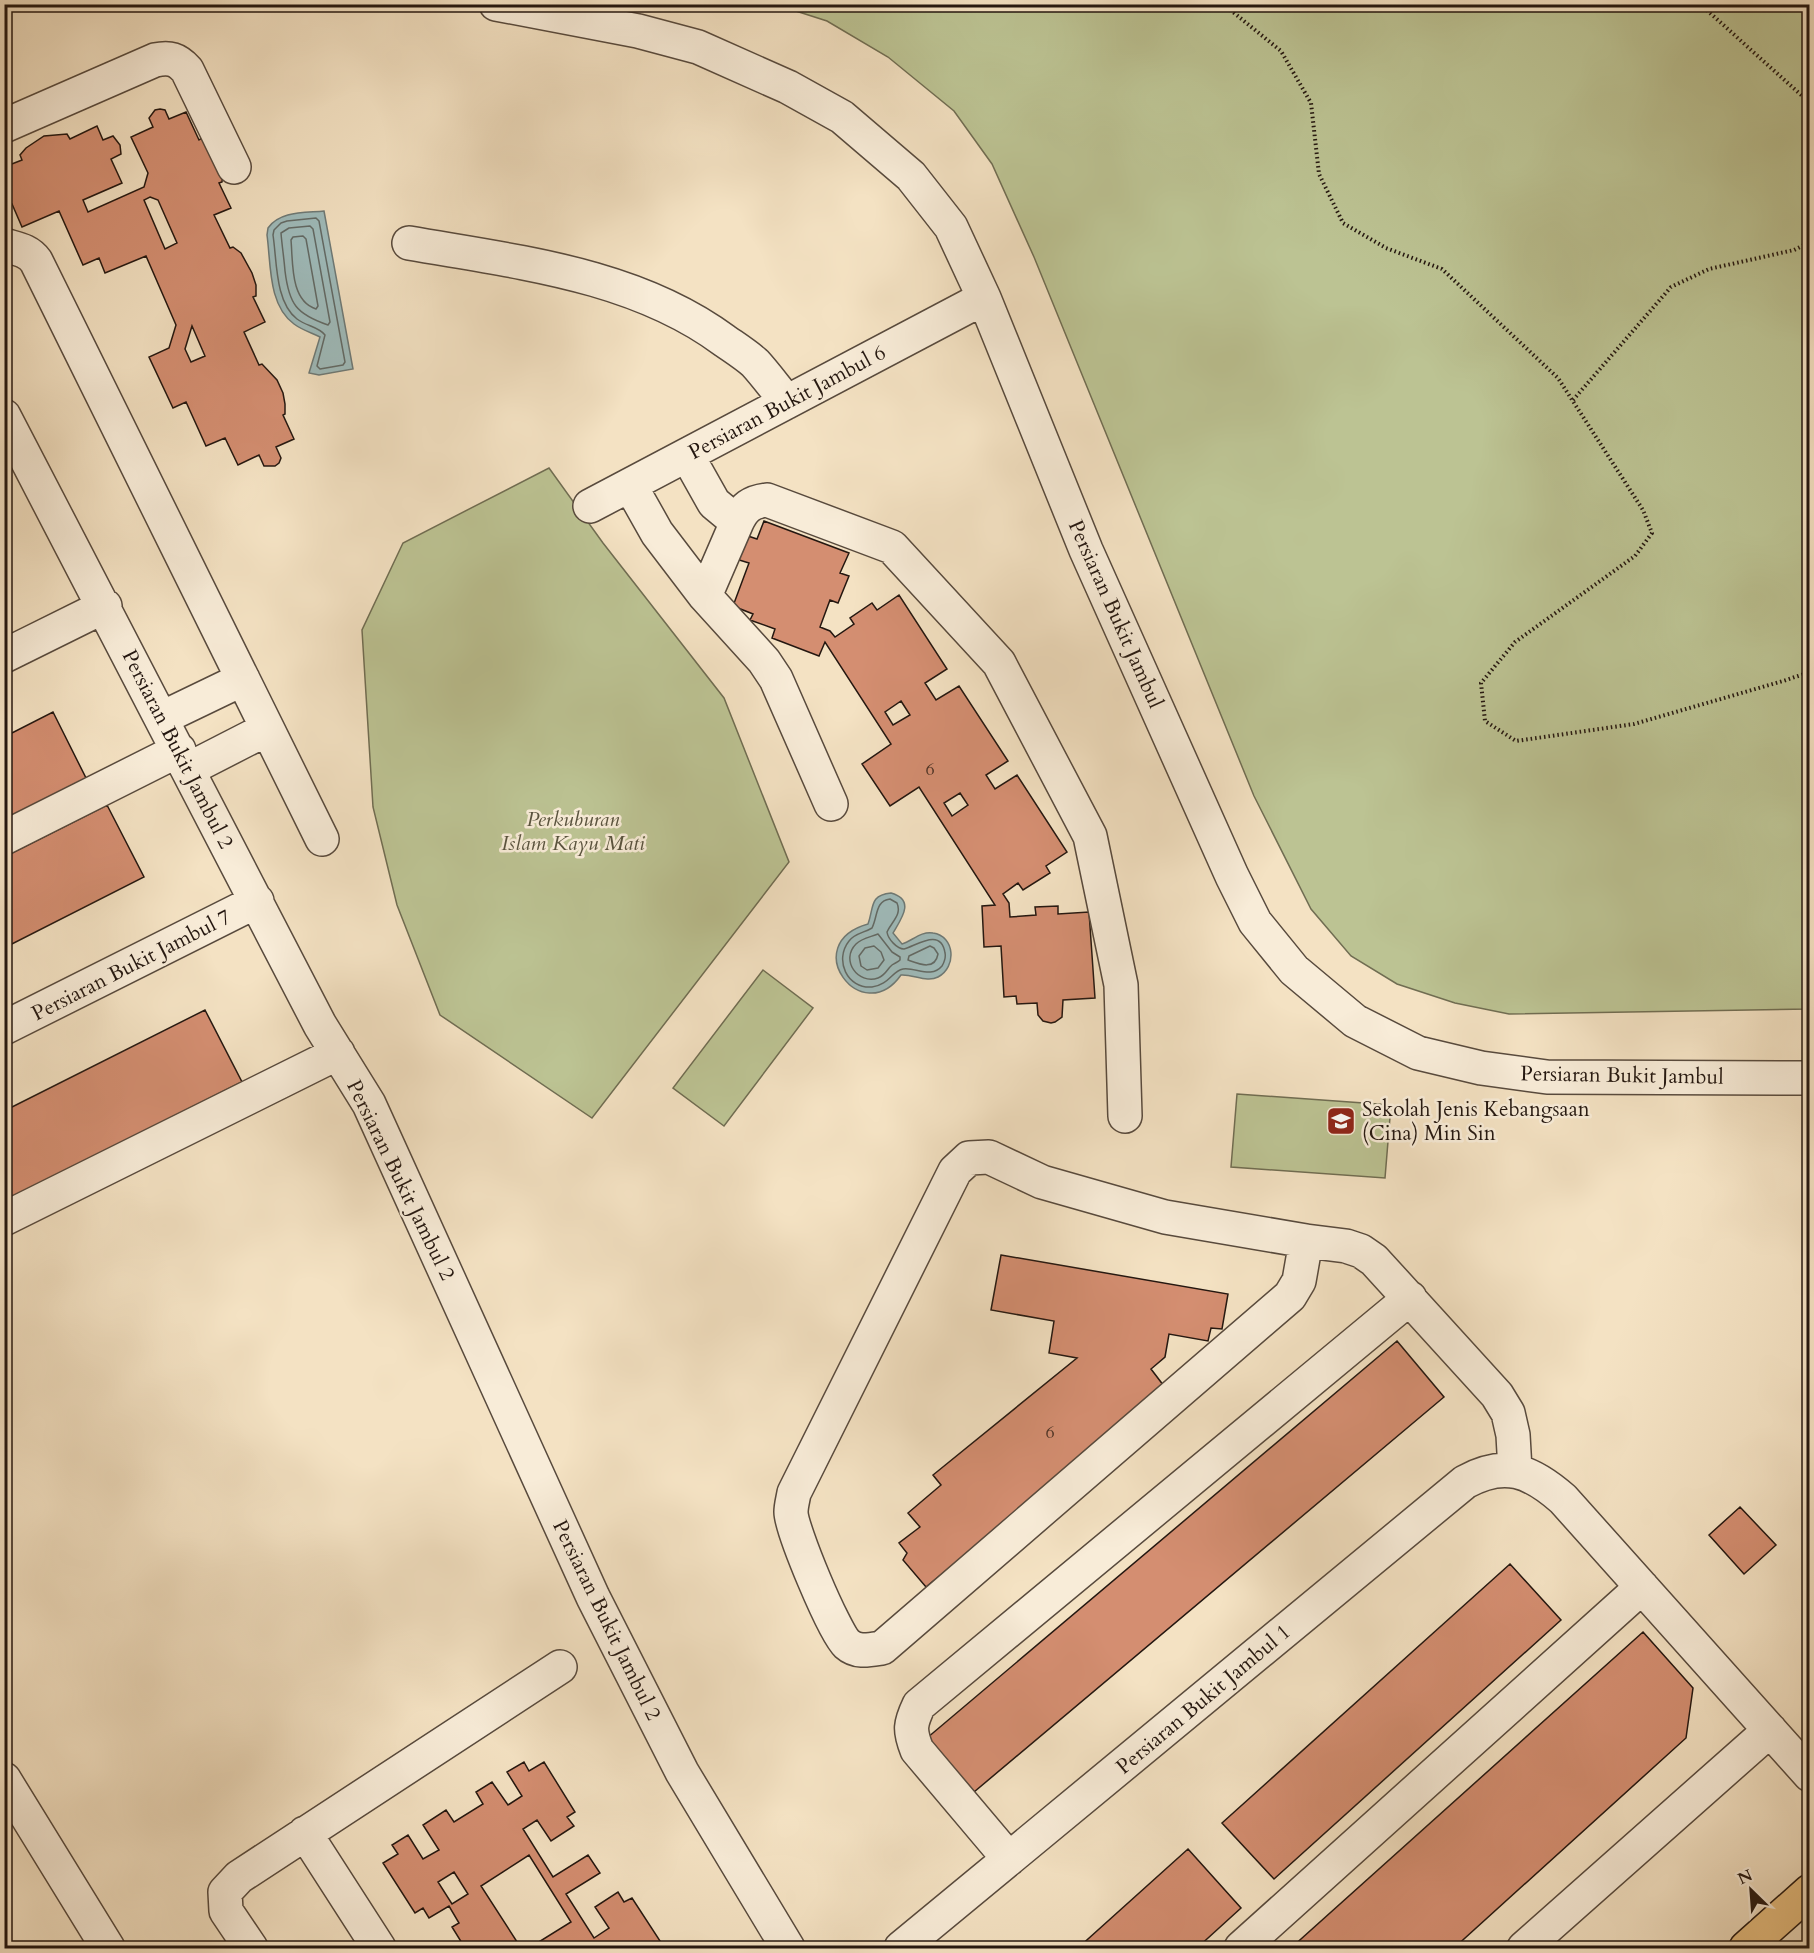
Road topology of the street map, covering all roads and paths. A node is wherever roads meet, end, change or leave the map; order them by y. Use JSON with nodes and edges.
{"nodes":[{"id":1,"x":496,"y":4,"type":"edge"},
{"id":2,"x":1223,"y":4,"type":"edge"},
{"id":3,"x":1700,"y":4,"type":"edge"},
{"id":4,"x":1809,"y":104,"type":"edge"},
{"id":5,"x":4,"y":126,"type":"edge"},
{"id":6,"x":234,"y":167,"type":"dead end"},
{"id":7,"x":1809,"y":242,"type":"edge"},
{"id":8,"x":409,"y":243,"type":"dead end"},
{"id":9,"x":4,"y":244,"type":"edge"},
{"id":10,"x":984,"y":298,"type":"junction"},
{"id":11,"x":1573,"y":400,"type":"junction"},
{"id":12,"x":787,"y":402,"type":"junction"},
{"id":13,"x":4,"y":416,"type":"edge"},
{"id":14,"x":687,"y":455,"type":"junction"},
{"id":15,"x":630,"y":485,"type":"junction"},
{"id":16,"x":590,"y":506,"type":"dead end"},
{"id":17,"x":737,"y":522,"type":"junction"},
{"id":18,"x":705,"y":596,"type":"junction"},
{"id":19,"x":105,"y":606,"type":"junction"},
{"id":20,"x":4,"y":656,"type":"edge"},
{"id":21,"x":1809,"y":672,"type":"edge"},
{"id":22,"x":243,"y":680,"type":"junction"},
{"id":23,"x":162,"y":718,"type":"junction"},
{"id":24,"x":267,"y":729,"type":"junction"},
{"id":25,"x":184,"y":759,"type":"junction"},
{"id":26,"x":831,"y":804,"type":"dead end"},
{"id":27,"x":4,"y":838,"type":"edge"},
{"id":28,"x":322,"y":839,"type":"dead end"},
{"id":29,"x":257,"y":901,"type":"junction"},
{"id":30,"x":4,"y":1028,"type":"edge"},
{"id":31,"x":338,"y":1053,"type":"junction"},
{"id":32,"x":1809,"y":1078,"type":"edge"},
{"id":33,"x":1125,"y":1116,"type":"dead end"},
{"id":34,"x":4,"y":1219,"type":"edge"},
{"id":35,"x":1306,"y":1241,"type":"junction"},
{"id":36,"x":1407,"y":1295,"type":"junction"},
{"id":37,"x":1515,"y":1470,"type":"junction"},
{"id":38,"x":1642,"y":1587,"type":"junction"},
{"id":39,"x":560,"y":1666,"type":"dead end"},
{"id":40,"x":1794,"y":1747,"type":"edge"},
{"id":41,"x":4,"y":1779,"type":"edge"},
{"id":42,"x":305,"y":1833,"type":"junction"},
{"id":43,"x":1009,"y":1859,"type":"junction"},
{"id":44,"x":1809,"y":1892,"type":"edge"},
{"id":45,"x":108,"y":1948,"type":"edge"},
{"id":46,"x":251,"y":1948,"type":"edge"},
{"id":47,"x":379,"y":1948,"type":"edge"},
{"id":48,"x":788,"y":1948,"type":"edge"},
{"id":49,"x":901,"y":1948,"type":"edge"},
{"id":50,"x":1241,"y":1948,"type":"edge"},
{"id":51,"x":1524,"y":1948,"type":"edge"},
{"id":52,"x":1746,"y":1948,"type":"edge"}],
"edges":[{"from":1,"to":10,"type":"street","name":"Persiaran Bukit Jambul"},
{"from":2,"to":11,"type":"path"},
{"from":3,"to":4,"type":"path"},
{"from":5,"to":6,"type":"street"},
{"from":7,"to":11,"type":"path"},
{"from":8,"to":12,"type":"street"},
{"from":9,"to":22,"type":"street"},
{"from":10,"to":12,"type":"street","name":"Persiaran Bukit Jambul 6"},
{"from":10,"to":32,"type":"street","name":"Persiaran Bukit Jambul"},
{"from":11,"to":21,"type":"path"},
{"from":12,"to":14,"type":"street","name":"Persiaran Bukit Jambul 6"},
{"from":13,"to":19,"type":"street","name":"Persiaran Bukit Jambul 2"},
{"from":14,"to":15,"type":"street","name":"Persiaran Bukit Jambul 6"},
{"from":14,"to":17,"type":"street"},
{"from":15,"to":16,"type":"street","name":"Persiaran Bukit Jambul 6"},
{"from":15,"to":18,"type":"street"},
{"from":17,"to":18,"type":"street"},
{"from":17,"to":33,"type":"street"},
{"from":18,"to":26,"type":"street"},
{"from":19,"to":20,"type":"street"},
{"from":19,"to":23,"type":"street","name":"Persiaran Bukit Jambul 2"},
{"from":22,"to":23,"type":"street"},
{"from":22,"to":24,"type":"street"},
{"from":23,"to":25,"type":"street","name":"Persiaran Bukit Jambul 2"},
{"from":24,"to":25,"type":"street"},
{"from":24,"to":28,"type":"street"},
{"from":25,"to":27,"type":"street"},
{"from":25,"to":29,"type":"street","name":"Persiaran Bukit Jambul 2"},
{"from":29,"to":30,"type":"street","name":"Persiaran Bukit Jambul 7"},
{"from":29,"to":31,"type":"street","name":"Persiaran Bukit Jambul 2"},
{"from":31,"to":34,"type":"street"},
{"from":31,"to":48,"type":"street","name":"Persiaran Bukit Jambul 2"},
{"from":35,"to":35,"type":"street"},
{"from":35,"to":36,"type":"street"},
{"from":36,"to":37,"type":"street"},
{"from":36,"to":43,"type":"street"},
{"from":37,"to":38,"type":"street"},
{"from":37,"to":43,"type":"street","name":"Persiaran Bukit Jambul 1"},
{"from":38,"to":40,"type":"street"},
{"from":38,"to":50,"type":"street"},
{"from":39,"to":42,"type":"street"},
{"from":40,"to":51,"type":"street"},
{"from":41,"to":45,"type":"street"},
{"from":42,"to":46,"type":"street"},
{"from":42,"to":47,"type":"street"},
{"from":43,"to":49,"type":"street","name":"Persiaran Bukit Jambul 1"},
{"from":44,"to":52,"type":"main road"}]}
